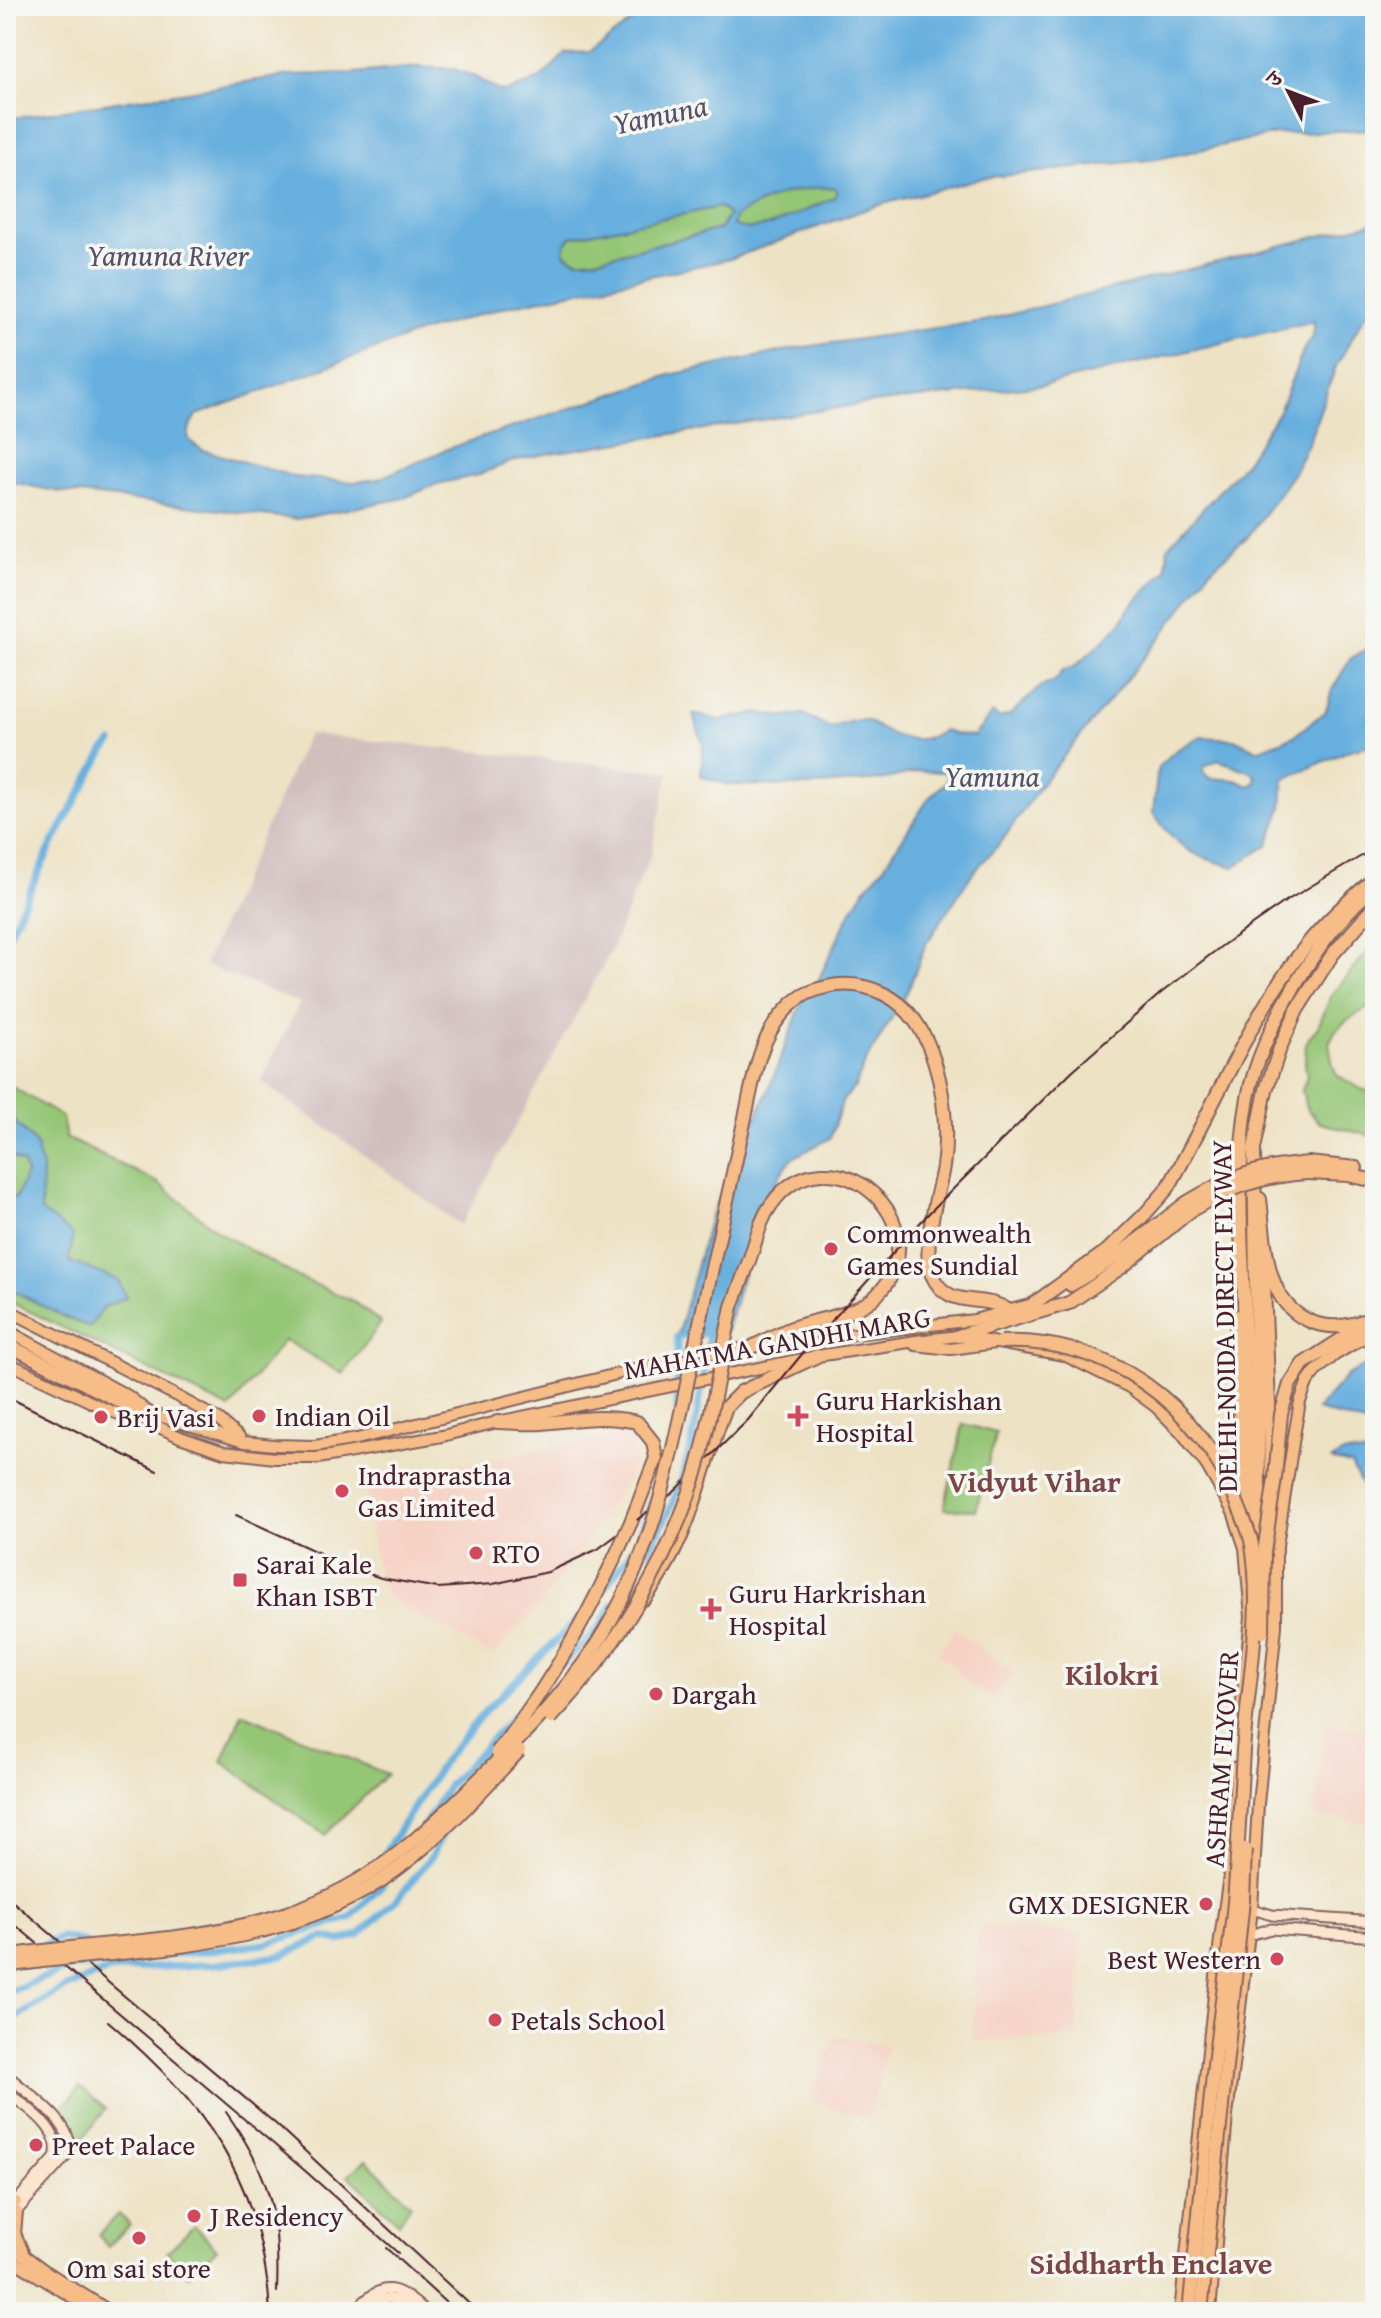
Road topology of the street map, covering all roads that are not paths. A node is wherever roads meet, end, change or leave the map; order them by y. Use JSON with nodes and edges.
{"nodes":[{"id":1,"x":1375,"y":878,"type":"edge"},
{"id":2,"x":1375,"y":887,"type":"edge"},
{"id":3,"x":1375,"y":906,"type":"edge"},
{"id":4,"x":1254,"y":1149,"type":"junction"},
{"id":5,"x":1307,"y":1168,"type":"junction"},
{"id":6,"x":1375,"y":1172,"type":"edge"},
{"id":7,"x":1375,"y":1181,"type":"edge"},
{"id":8,"x":1242,"y":1196,"type":"junction"},
{"id":9,"x":1188,"y":1207,"type":"junction"},
{"id":10,"x":1261,"y":1209,"type":"junction"},
{"id":11,"x":1248,"y":1247,"type":"junction"},
{"id":12,"x":1033,"y":1304,"type":"junction"},
{"id":13,"x":6,"y":1309,"type":"edge"},
{"id":14,"x":1009,"y":1311,"type":"junction"},
{"id":15,"x":1375,"y":1316,"type":"edge"},
{"id":16,"x":1375,"y":1323,"type":"edge"},
{"id":17,"x":6,"y":1330,"type":"edge"},
{"id":18,"x":1375,"y":1331,"type":"edge"},
{"id":19,"x":958,"y":1336,"type":"junction"},
{"id":20,"x":1001,"y":1342,"type":"junction"},
{"id":21,"x":907,"y":1343,"type":"junction"},
{"id":22,"x":6,"y":1344,"type":"edge"},
{"id":23,"x":750,"y":1347,"type":"junction"},
{"id":24,"x":6,"y":1353,"type":"edge"},
{"id":25,"x":817,"y":1356,"type":"junction"},
{"id":26,"x":6,"y":1362,"type":"edge"},
{"id":27,"x":76,"y":1383,"type":"junction"},
{"id":28,"x":129,"y":1413,"type":"junction"},
{"id":29,"x":149,"y":1413,"type":"junction"},
{"id":30,"x":497,"y":1422,"type":"junction"},
{"id":31,"x":244,"y":1442,"type":"junction"},
{"id":32,"x":1248,"y":1546,"type":"junction"},
{"id":33,"x":1270,"y":1553,"type":"junction"},
{"id":34,"x":625,"y":1624,"type":"junction"},
{"id":35,"x":1237,"y":1760,"type":"junction"},
{"id":36,"x":1261,"y":1762,"type":"junction"},
{"id":37,"x":466,"y":1792,"type":"junction"},
{"id":38,"x":1252,"y":1909,"type":"junction"},
{"id":39,"x":1375,"y":1922,"type":"edge"},
{"id":40,"x":1249,"y":1935,"type":"junction"},
{"id":41,"x":1375,"y":1937,"type":"edge"},
{"id":42,"x":6,"y":1956,"type":"edge"},
{"id":43,"x":6,"y":1966,"type":"edge"},
{"id":44,"x":1208,"y":2053,"type":"junction"},
{"id":45,"x":1235,"y":2057,"type":"junction"},
{"id":46,"x":6,"y":2074,"type":"edge"},
{"id":47,"x":6,"y":2092,"type":"edge"},
{"id":48,"x":11,"y":2208,"type":"edge"},
{"id":49,"x":6,"y":2223,"type":"edge"},
{"id":50,"x":6,"y":2242,"type":"edge"},
{"id":51,"x":6,"y":2256,"type":"edge"},
{"id":52,"x":29,"y":2259,"type":"junction"},
{"id":53,"x":382,"y":2293,"type":"junction"},
{"id":54,"x":96,"y":2312,"type":"edge"},
{"id":55,"x":111,"y":2312,"type":"edge"},
{"id":56,"x":354,"y":2312,"type":"edge"},
{"id":57,"x":364,"y":2312,"type":"edge"},
{"id":58,"x":415,"y":2312,"type":"edge"},
{"id":59,"x":426,"y":2312,"type":"edge"},
{"id":60,"x":1180,"y":2312,"type":"edge"},
{"id":61,"x":1189,"y":2312,"type":"edge"},
{"id":62,"x":1201,"y":2312,"type":"edge"},
{"id":63,"x":1210,"y":2312,"type":"edge"}],
"edges":[{"from":1,"to":12,"type":"highway"},
{"from":2,"to":8,"type":"highway","name":"DELHI-NOIDA DIRECT FLYWAY"},
{"from":3,"to":4,"type":"highway"},
{"from":4,"to":10,"type":"highway"},
{"from":4,"to":11,"type":"highway","name":"DELHI-NOIDA DIRECT FLYWAY"},
{"from":5,"to":6,"type":"highway"},
{"from":5,"to":7,"type":"highway"},
{"from":5,"to":9,"type":"highway","bridge":true},
{"from":8,"to":11,"type":"highway","name":"DELHI-NOIDA DIRECT FLYWAY"},
{"from":8,"to":32,"type":"highway"},
{"from":9,"to":12,"type":"highway"},
{"from":9,"to":19,"type":"highway"},
{"from":10,"to":15,"type":"highway"},
{"from":10,"to":33,"type":"highway"},
{"from":11,"to":32,"type":"highway","name":"DELHI-NOIDA DIRECT FLYWAY","bridge":true},
{"from":11,"to":33,"type":"highway","name":"DELHI-NOIDA DIRECT FLYWAY","bridge":true},
{"from":12,"to":14,"type":"main road","name":"MAHATMA GANDHI MARG"},
{"from":13,"to":31,"type":"main road"},
{"from":14,"to":23,"type":"main road","name":"MAHATMA GANDHI MARG"},
{"from":14,"to":37,"type":"highway","bridge":true},
{"from":16,"to":33,"type":"highway","bridge":true},
{"from":17,"to":29,"type":"main road","name":"MAHATMA GANDHI MARG"},
{"from":18,"to":33,"type":"main road"},
{"from":19,"to":20,"type":"main road","name":"MAHATMA GANDHI MARG"},
{"from":19,"to":21,"type":"main road","name":"MAHATMA GANDHI MARG"},
{"from":20,"to":21,"type":"main road"},
{"from":20,"to":32,"type":"highway","bridge":true},
{"from":21,"to":25,"type":"main road","name":"MAHATMA GANDHI MARG"},
{"from":22,"to":27,"type":"highway"},
{"from":23,"to":31,"type":"main road","name":"MAHATMA GANDHI MARG","bridge":true},
{"from":23,"to":34,"type":"highway","bridge":true},
{"from":24,"to":27,"type":"highway"},
{"from":25,"to":30,"type":"main road","name":"MAHATMA GANDHI MARG","bridge":true},
{"from":25,"to":34,"type":"highway","bridge":true},
{"from":26,"to":28,"type":"main road","name":"MAHATMA GANDHI MARG"},
{"from":27,"to":28,"type":"highway"},
{"from":27,"to":29,"type":"highway"},
{"from":28,"to":30,"type":"main road","name":"MAHATMA GANDHI MARG"},
{"from":29,"to":31,"type":"main road","name":"MAHATMA GANDHI MARG"},
{"from":30,"to":37,"type":"highway","bridge":true},
{"from":32,"to":35,"type":"main road"},
{"from":32,"to":61,"type":"highway","name":"ASHRAM FLYOVER","bridge":true},
{"from":33,"to":36,"type":"main road"},
{"from":33,"to":62,"type":"highway","name":"ASHRAM FLYOVER","bridge":true},
{"from":34,"to":43,"type":"highway","bridge":true},
{"from":35,"to":36,"type":"main road"},
{"from":35,"to":44,"type":"main road"},
{"from":36,"to":38,"type":"main road"},
{"from":37,"to":42,"type":"highway","bridge":true},
{"from":38,"to":39,"type":"main road"},
{"from":38,"to":40,"type":"main road"},
{"from":40,"to":41,"type":"main road"},
{"from":40,"to":45,"type":"main road"},
{"from":44,"to":45,"type":"main road"},
{"from":44,"to":60,"type":"main road"},
{"from":45,"to":63,"type":"main road"},
{"from":46,"to":48,"type":"main road"},
{"from":47,"to":48,"type":"main road"},
{"from":48,"to":49,"type":"main road"},
{"from":48,"to":52,"type":"main road"},
{"from":50,"to":52,"type":"main road"},
{"from":51,"to":54,"type":"main road"},
{"from":52,"to":55,"type":"main road"},
{"from":53,"to":56,"type":"main road"},
{"from":53,"to":57,"type":"main road"},
{"from":53,"to":58,"type":"main road"},
{"from":53,"to":59,"type":"main road"}]}
